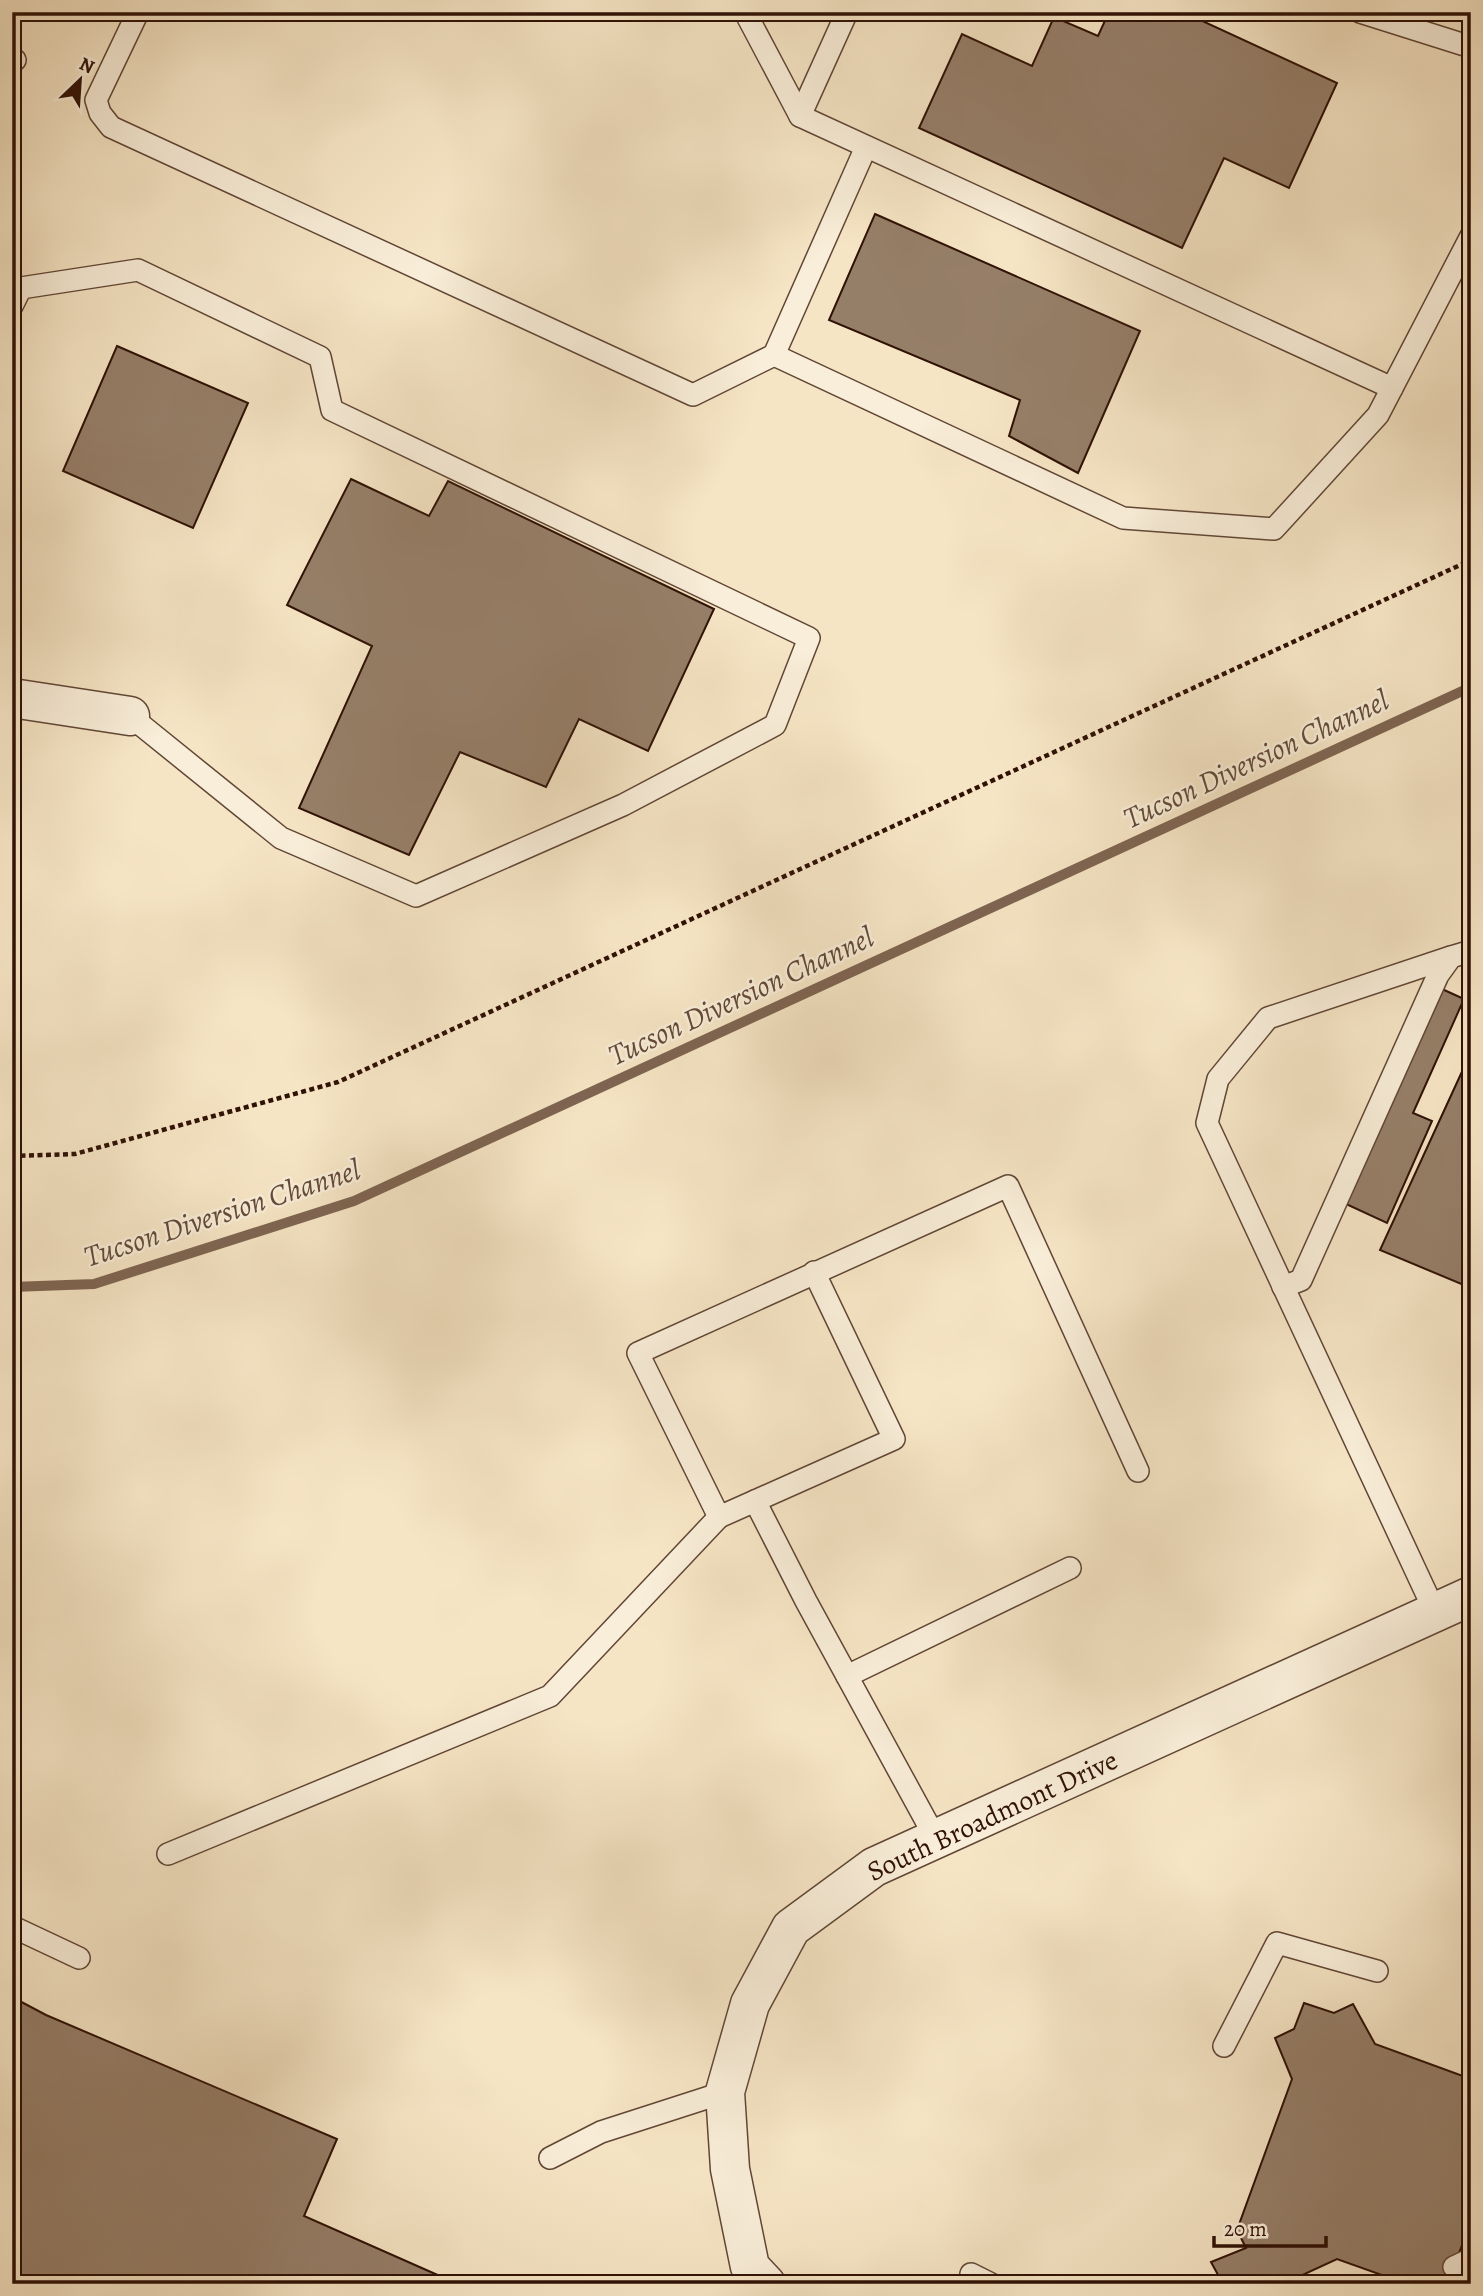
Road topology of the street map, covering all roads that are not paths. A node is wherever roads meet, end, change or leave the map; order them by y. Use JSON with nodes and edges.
{"nodes":[{"id":1,"x":138,"y":12,"type":"edge"},
{"id":2,"x":746,"y":12,"type":"edge"},
{"id":3,"x":847,"y":12,"type":"edge"},
{"id":4,"x":1360,"y":12,"type":"edge"},
{"id":5,"x":1471,"y":47,"type":"edge"},
{"id":6,"x":800,"y":116,"type":"junction"},
{"id":7,"x":866,"y":147,"type":"junction"},
{"id":8,"x":1471,"y":236,"type":"edge"},
{"id":9,"x":12,"y":306,"type":"edge"},
{"id":10,"x":774,"y":355,"type":"junction"},
{"id":11,"x":1392,"y":388,"type":"junction"},
{"id":12,"x":12,"y":698,"type":"edge"},
{"id":13,"x":130,"y":716,"type":"joint"},
{"id":14,"x":1461,"y":954,"type":"edge"},
{"id":15,"x":814,"y":1272,"type":"junction"},
{"id":16,"x":1283,"y":1287,"type":"junction"},
{"id":17,"x":1138,"y":1471,"type":"dead end"},
{"id":18,"x":755,"y":1501,"type":"junction"},
{"id":19,"x":719,"y":1517,"type":"junction"},
{"id":20,"x":1070,"y":1568,"type":"dead end"},
{"id":21,"x":1471,"y":1596,"type":"edge"},
{"id":22,"x":1435,"y":1612,"type":"junction"},
{"id":23,"x":847,"y":1676,"type":"junction"},
{"id":24,"x":936,"y":1839,"type":"junction"},
{"id":25,"x":168,"y":1854,"type":"dead end"},
{"id":26,"x":12,"y":1930,"type":"edge"},
{"id":27,"x":79,"y":1958,"type":"dead end"},
{"id":28,"x":1377,"y":1970,"type":"dead end"},
{"id":29,"x":1224,"y":2046,"type":"dead end"},
{"id":30,"x":725,"y":2092,"type":"junction"},
{"id":31,"x":551,"y":2158,"type":"dead end"},
{"id":32,"x":971,"y":2274,"type":"dead end"},
{"id":33,"x":766,"y":2284,"type":"edge"},
{"id":34,"x":991,"y":2284,"type":"edge"}],
"edges":[{"from":1,"to":10,"type":"lane"},
{"from":2,"to":6,"type":"lane"},
{"from":3,"to":6,"type":"lane"},
{"from":4,"to":5,"type":"lane"},
{"from":6,"to":7,"type":"lane"},
{"from":7,"to":10,"type":"lane"},
{"from":7,"to":11,"type":"lane"},
{"from":8,"to":11,"type":"lane"},
{"from":9,"to":13,"type":"lane"},
{"from":10,"to":11,"type":"lane"},
{"from":12,"to":13,"type":"street"},
{"from":14,"to":16,"type":"lane"},
{"from":14,"to":16,"type":"lane"},
{"from":15,"to":17,"type":"lane"},
{"from":15,"to":18,"type":"lane"},
{"from":15,"to":19,"type":"lane"},
{"from":16,"to":22,"type":"lane"},
{"from":18,"to":19,"type":"lane"},
{"from":18,"to":23,"type":"lane"},
{"from":19,"to":25,"type":"lane"},
{"from":20,"to":23,"type":"lane"},
{"from":21,"to":22,"type":"street","name":"South Broadmont Drive"},
{"from":22,"to":24,"type":"street","name":"South Broadmont Drive"},
{"from":23,"to":24,"type":"lane"},
{"from":24,"to":30,"type":"street","name":"South Broadmont Drive"},
{"from":26,"to":27,"type":"lane"},
{"from":28,"to":29,"type":"lane"},
{"from":30,"to":31,"type":"lane"},
{"from":30,"to":33,"type":"street","name":"South Broadmont Drive"},
{"from":32,"to":34,"type":"lane"}]}
